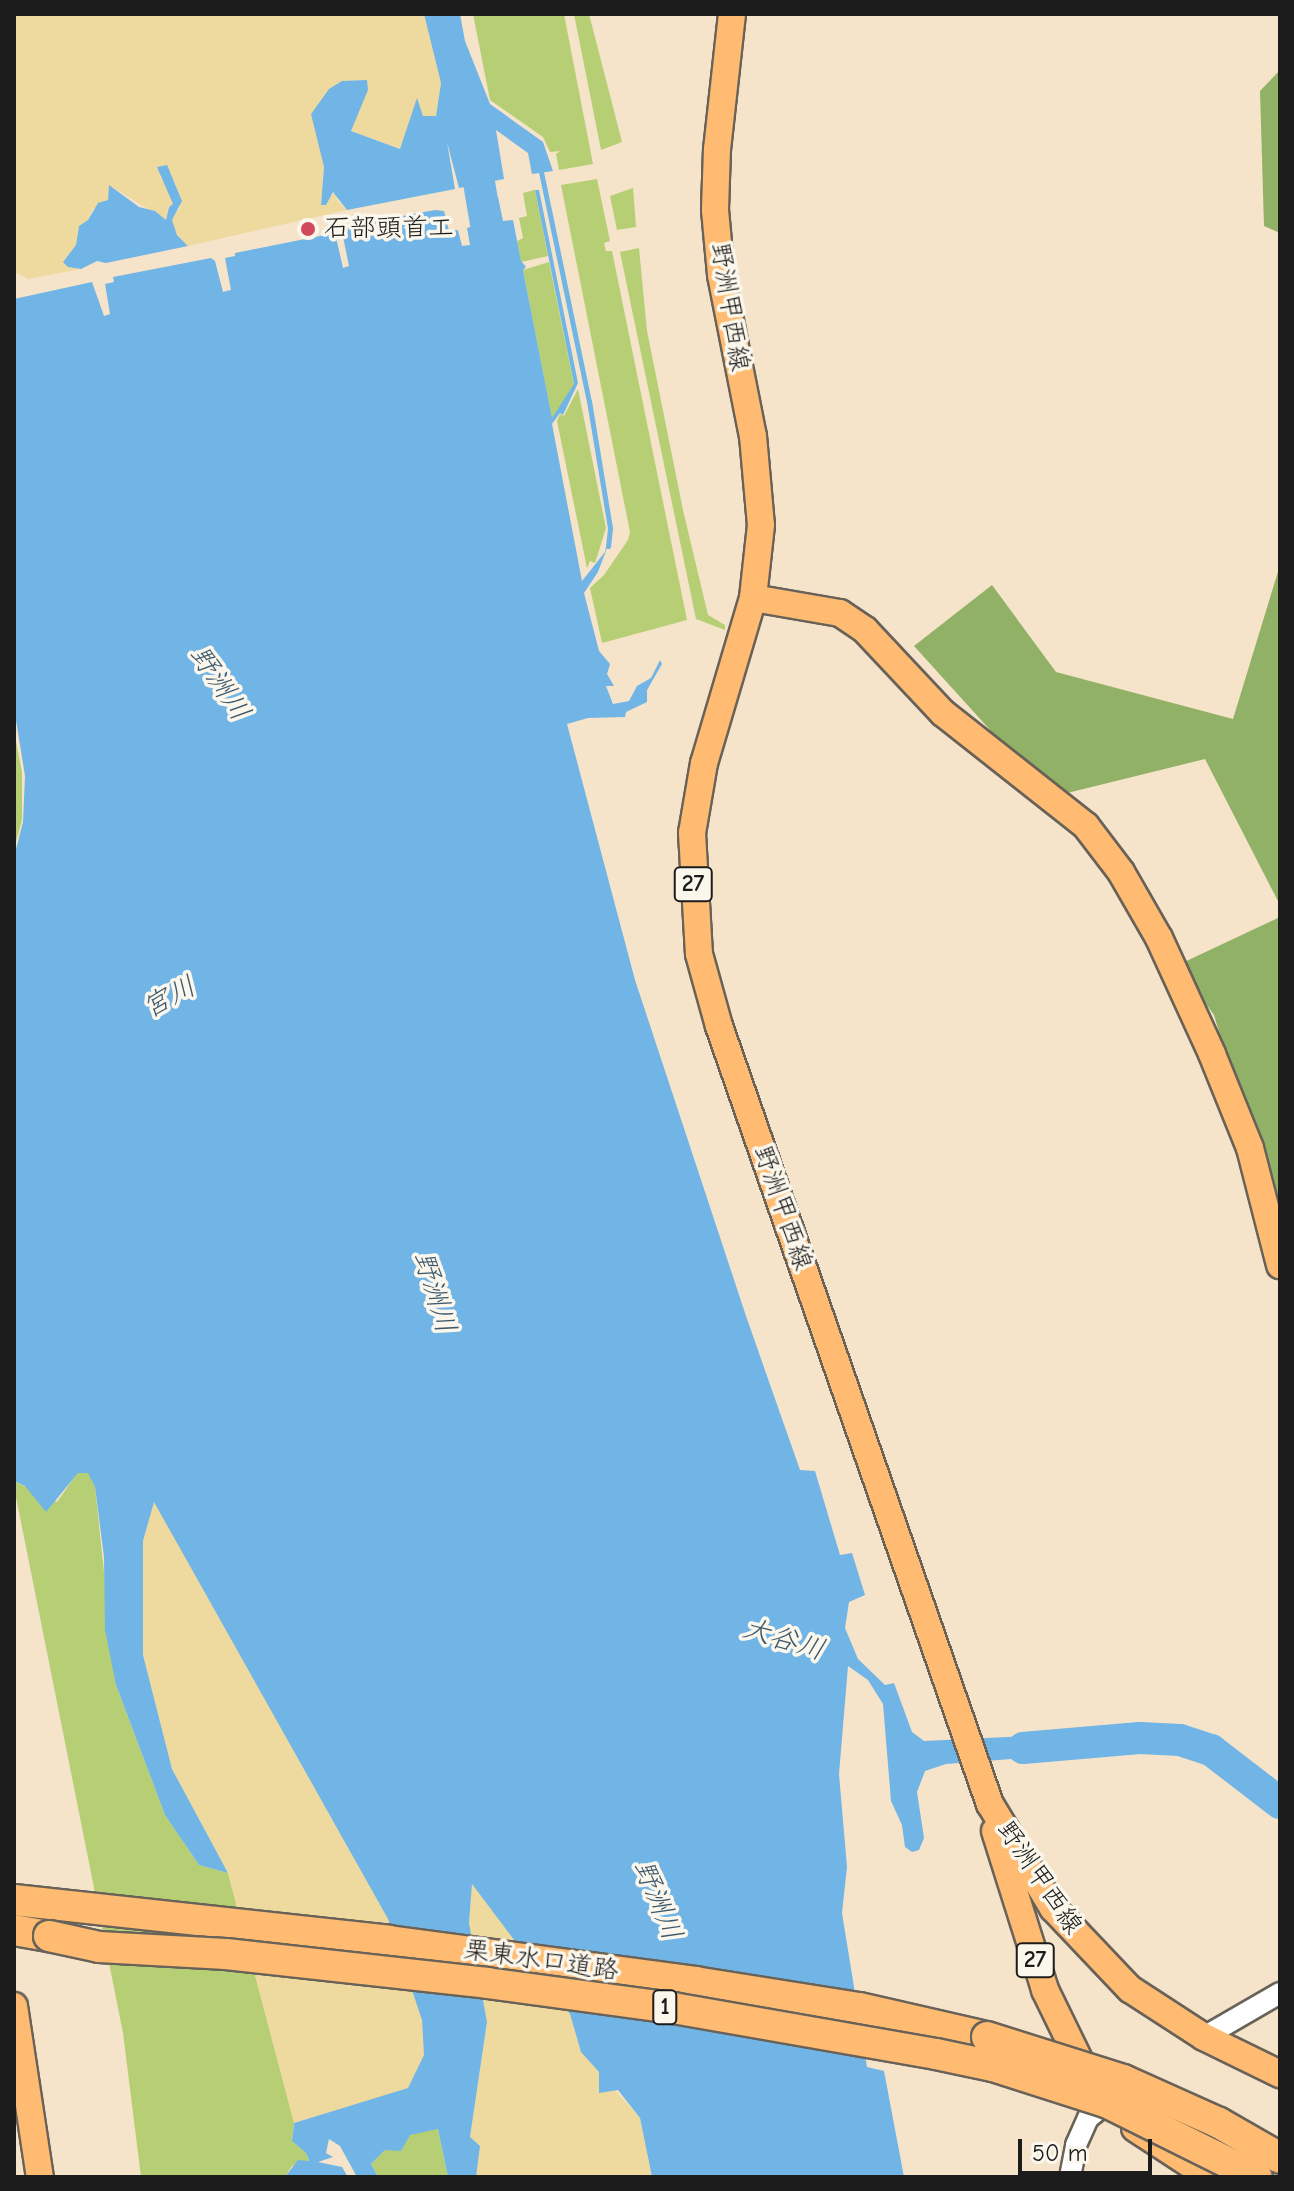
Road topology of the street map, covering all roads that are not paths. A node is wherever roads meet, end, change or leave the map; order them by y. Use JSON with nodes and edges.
{"nodes":[{"id":1,"x":732,"y":14,"type":"edge"},
{"id":2,"x":753,"y":598,"type":"junction"},
{"id":3,"x":1280,"y":1265,"type":"edge"},
{"id":4,"x":990,"y":1804,"type":"junction"},
{"id":5,"x":14,"y":1900,"type":"edge"},
{"id":6,"x":14,"y":1930,"type":"edge"},
{"id":7,"x":1280,"y":1993,"type":"edge"},
{"id":8,"x":14,"y":2006,"type":"edge"},
{"id":9,"x":1204,"y":2037,"type":"junction"},
{"id":10,"x":1280,"y":2074,"type":"edge"},
{"id":11,"x":1102,"y":2107,"type":"junction"},
{"id":12,"x":1280,"y":2158,"type":"edge"},
{"id":13,"x":40,"y":2177,"type":"edge"},
{"id":14,"x":1070,"y":2177,"type":"edge"},
{"id":15,"x":1210,"y":2177,"type":"edge"},
{"id":16,"x":1257,"y":2177,"type":"edge"}],
"edges":[{"from":1,"to":2,"type":"main road","name":"野洲甲西線","number":"27"},
{"from":2,"to":3,"type":"main road"},
{"from":2,"to":4,"type":"main road","name":"野洲甲西線","number":"27"},
{"from":4,"to":9,"type":"main road","name":"野洲甲西線","number":"27"},
{"from":4,"to":11,"type":"main road","name":"野洲甲西線","number":"27"},
{"from":5,"to":12,"type":"highway","name":"栗東水口道路","number":"1","bridge":true},
{"from":6,"to":16,"type":"highway","name":"栗東水口道路","number":"1","bridge":true},
{"from":7,"to":9,"type":"street"},
{"from":8,"to":13,"type":"main road"},
{"from":9,"to":10,"type":"main road","number":"27"},
{"from":11,"to":14,"type":"street"},
{"from":11,"to":15,"type":"main road"}]}
